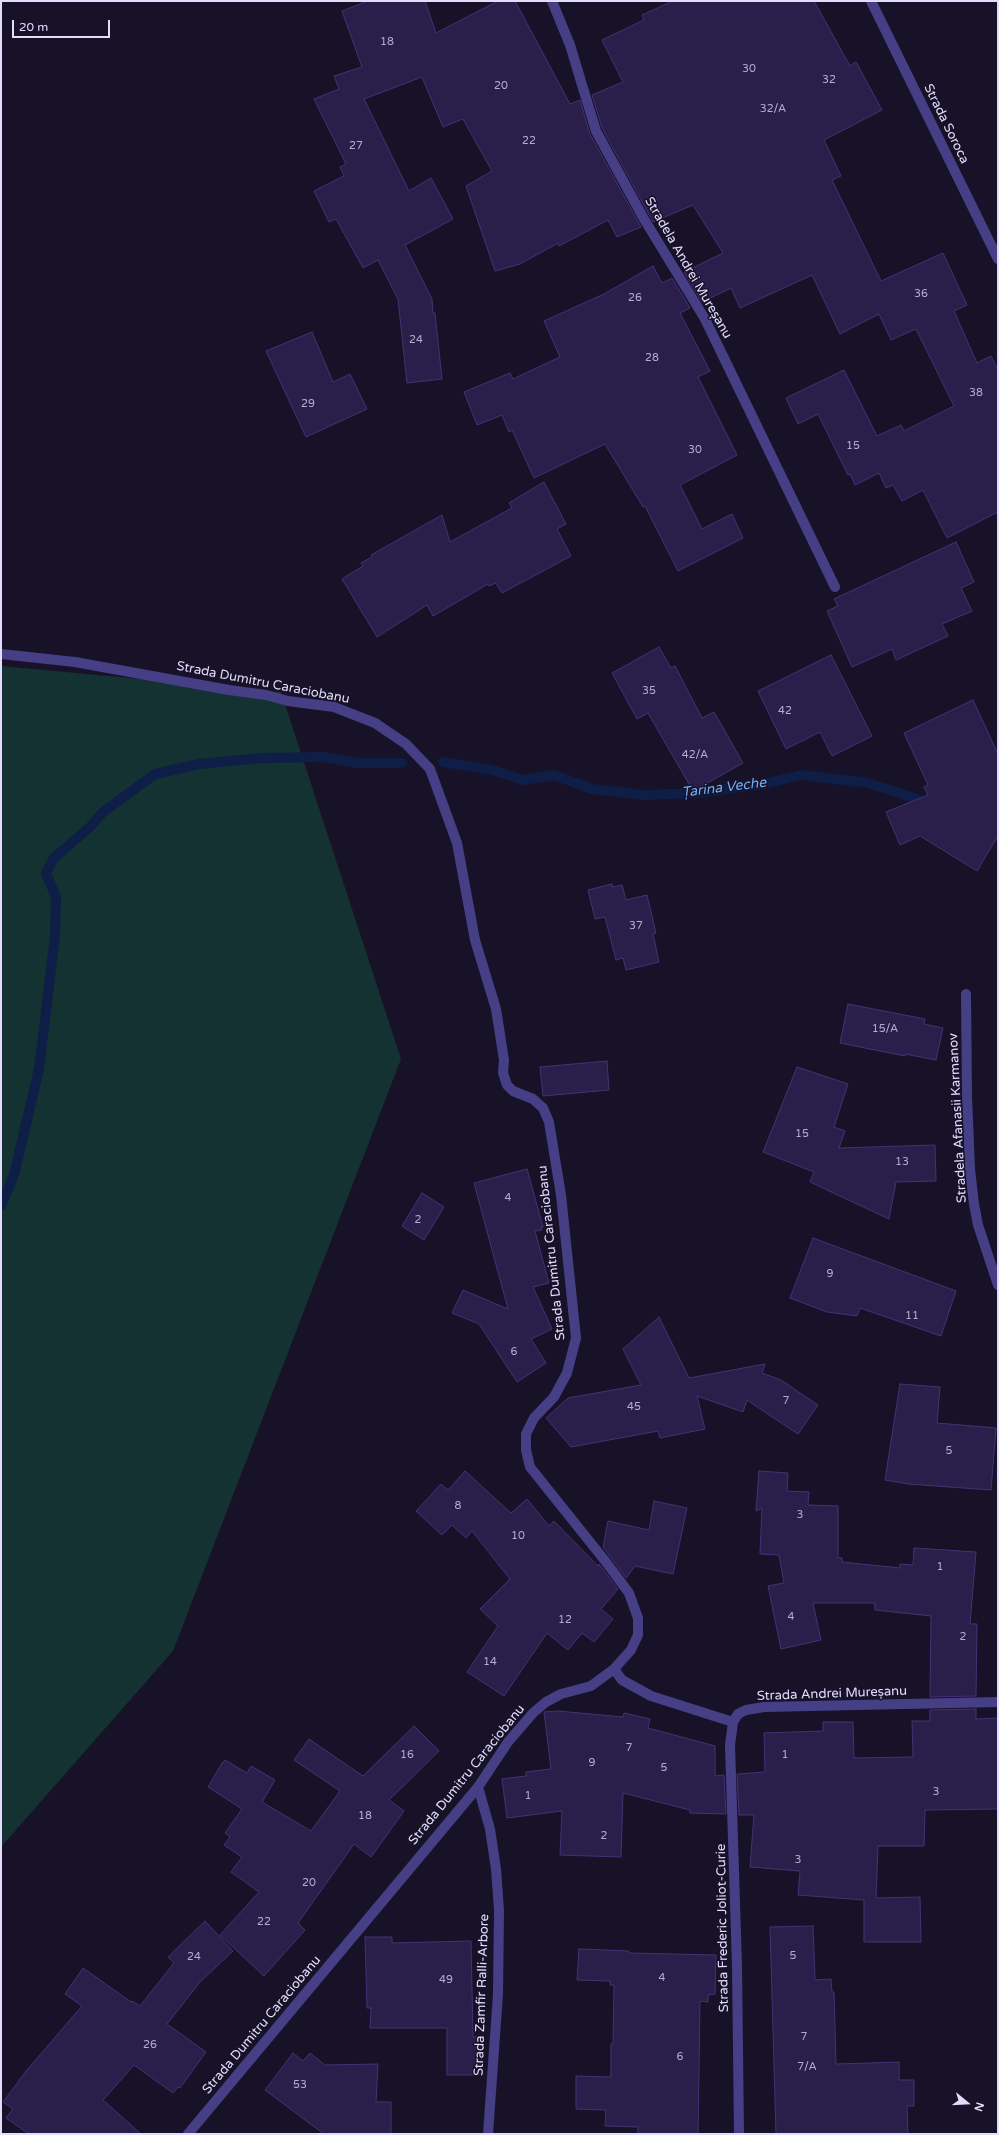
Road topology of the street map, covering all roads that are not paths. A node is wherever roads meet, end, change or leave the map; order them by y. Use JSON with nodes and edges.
{"nodes":[{"id":1,"x":552,"y":1,"type":"edge"},
{"id":2,"x":871,"y":1,"type":"edge"},
{"id":3,"x":998,"y":259,"type":"edge"},
{"id":4,"x":835,"y":587,"type":"dead end"},
{"id":5,"x":1,"y":654,"type":"edge"},
{"id":6,"x":966,"y":994,"type":"dead end"},
{"id":7,"x":998,"y":1284,"type":"edge"},
{"id":8,"x":614,"y":1669,"type":"junction"},
{"id":9,"x":998,"y":1702,"type":"edge"},
{"id":10,"x":733,"y":1722,"type":"junction"},
{"id":11,"x":478,"y":1787,"type":"junction"},
{"id":12,"x":188,"y":2134,"type":"edge"},
{"id":13,"x":488,"y":2134,"type":"edge"},
{"id":14,"x":739,"y":2134,"type":"edge"}],
"edges":[{"from":1,"to":4,"type":"street","name":"Stradela Andrei Mureșanu"},
{"from":2,"to":3,"type":"street","name":"Strada Soroca"},
{"from":5,"to":8,"type":"street","name":"Strada Dumitru Caraciobanu"},
{"from":6,"to":7,"type":"street","name":"Stradela Afanasii Karmanov"},
{"from":8,"to":10,"type":"street"},
{"from":8,"to":11,"type":"street","name":"Strada Dumitru Caraciobanu"},
{"from":9,"to":10,"type":"street","name":"Strada Andrei Mureșanu"},
{"from":10,"to":14,"type":"street","name":"Strada Frederic Joliot-Curie"},
{"from":11,"to":12,"type":"street","name":"Strada Dumitru Caraciobanu"},
{"from":11,"to":13,"type":"street","name":"Strada Zamfir Ralli-Arbore"}]}
